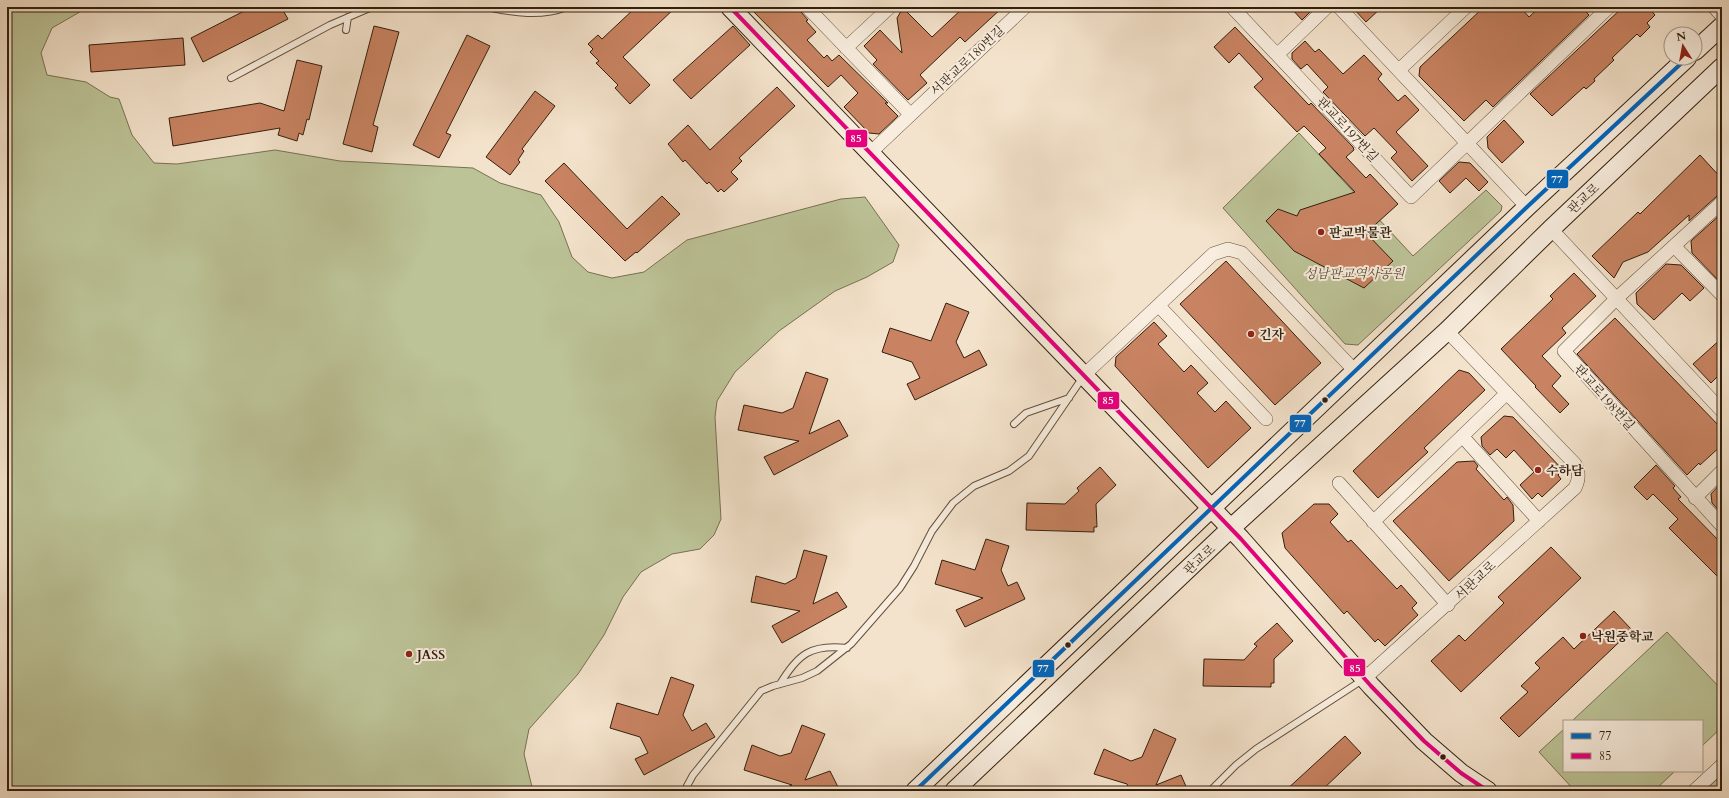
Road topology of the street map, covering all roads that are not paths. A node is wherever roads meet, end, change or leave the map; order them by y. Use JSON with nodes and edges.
{"nodes":[{"id":1,"x":372,"y":7,"type":"edge"},
{"id":2,"x":487,"y":7,"type":"edge"},
{"id":3,"x":567,"y":7,"type":"edge"},
{"id":4,"x":730,"y":7,"type":"edge"},
{"id":5,"x":807,"y":7,"type":"edge"},
{"id":6,"x":890,"y":7,"type":"edge"},
{"id":7,"x":1024,"y":7,"type":"edge"},
{"id":8,"x":1232,"y":7,"type":"edge"},
{"id":9,"x":1327,"y":7,"type":"edge"},
{"id":10,"x":1339,"y":7,"type":"edge"},
{"id":11,"x":1466,"y":7,"type":"edge"},
{"id":12,"x":1609,"y":7,"type":"edge"},
{"id":13,"x":1714,"y":7,"type":"edge"},
{"id":14,"x":495,"y":8,"type":"edge"},
{"id":15,"x":1722,"y":16,"type":"edge"},
{"id":16,"x":348,"y":17,"type":"junction"},
{"id":17,"x":1722,"y":26,"type":"edge"},
{"id":18,"x":346,"y":30,"type":"dead end"},
{"id":19,"x":1703,"y":44,"type":"edge"},
{"id":20,"x":846,"y":48,"type":"junction"},
{"id":21,"x":1278,"y":54,"type":"junction"},
{"id":22,"x":1678,"y":66,"type":"edge"},
{"id":23,"x":1722,"y":67,"type":"edge"},
{"id":24,"x":1399,"y":70,"type":"junction"},
{"id":25,"x":232,"y":78,"type":"dead end"},
{"id":26,"x":910,"y":114,"type":"junction"},
{"id":27,"x":1468,"y":143,"type":"junction"},
{"id":28,"x":869,"y":154,"type":"junction"},
{"id":29,"x":1722,"y":202,"type":"edge"},
{"id":30,"x":1527,"y":207,"type":"junction"},
{"id":31,"x":1551,"y":229,"type":"junction"},
{"id":32,"x":1675,"y":247,"type":"junction"},
{"id":33,"x":1722,"y":294,"type":"edge"},
{"id":34,"x":1616,"y":299,"type":"junction"},
{"id":35,"x":1159,"y":306,"type":"junction"},
{"id":36,"x":1447,"y":331,"type":"junction"},
{"id":37,"x":1356,"y":372,"type":"junction"},
{"id":38,"x":1084,"y":376,"type":"junction"},
{"id":39,"x":1507,"y":393,"type":"junction"},
{"id":40,"x":1069,"y":398,"type":"junction"},
{"id":41,"x":1722,"y":411,"type":"edge"},
{"id":42,"x":1266,"y":419,"type":"dead end"},
{"id":43,"x":1014,"y":424,"type":"dead end"},
{"id":44,"x":1462,"y":436,"type":"junction"},
{"id":45,"x":1722,"y":471,"type":"edge"},
{"id":46,"x":1339,"y":483,"type":"dead end"},
{"id":47,"x":1695,"y":498,"type":"junction"},
{"id":48,"x":1210,"y":508,"type":"junction"},
{"id":49,"x":1539,"y":520,"type":"junction"},
{"id":50,"x":1373,"y":522,"type":"junction"},
{"id":51,"x":1722,"y":526,"type":"edge"},
{"id":52,"x":1230,"y":529,"type":"junction"},
{"id":53,"x":1448,"y":605,"type":"junction"},
{"id":54,"x":847,"y":648,"type":"junction"},
{"id":55,"x":1364,"y":679,"type":"junction"},
{"id":56,"x":780,"y":684,"type":"junction"},
{"id":57,"x":1722,"y":765,"type":"edge"},
{"id":58,"x":686,"y":791,"type":"edge"},
{"id":59,"x":915,"y":791,"type":"edge"},
{"id":60,"x":954,"y":791,"type":"edge"},
{"id":61,"x":1210,"y":791,"type":"edge"},
{"id":62,"x":1488,"y":791,"type":"edge"},
{"id":63,"x":1694,"y":791,"type":"edge"}],
"edges":[{"from":1,"to":16,"type":"lane"},
{"from":2,"to":14,"type":"lane"},
{"from":3,"to":14,"type":"lane"},
{"from":4,"to":28,"type":"main road"},
{"from":5,"to":20,"type":"street"},
{"from":6,"to":20,"type":"street"},
{"from":7,"to":26,"type":"street","name":"서판교로180번길"},
{"from":8,"to":21,"type":"street"},
{"from":9,"to":21,"type":"street"},
{"from":10,"to":24,"type":"street"},
{"from":11,"to":24,"type":"street"},
{"from":12,"to":27,"type":"street","name":"판교로197번길"},
{"from":13,"to":15,"type":"street"},
{"from":16,"to":18,"type":"lane"},
{"from":16,"to":25,"type":"lane"},
{"from":17,"to":19,"type":"main road"},
{"from":20,"to":26,"type":"street"},
{"from":21,"to":27,"type":"street","name":"판교로197번길"},
{"from":22,"to":30,"type":"main road"},
{"from":23,"to":31,"type":"main road","name":"판교로"},
{"from":24,"to":27,"type":"street"},
{"from":26,"to":28,"type":"street","name":"서판교로180번길"},
{"from":27,"to":30,"type":"street"},
{"from":28,"to":38,"type":"main road"},
{"from":29,"to":32,"type":"street","name":"판교로198번길"},
{"from":30,"to":37,"type":"main road"},
{"from":31,"to":34,"type":"street"},
{"from":31,"to":36,"type":"main road","name":"판교로"},
{"from":32,"to":33,"type":"street"},
{"from":32,"to":34,"type":"street","name":"판교로198번길"},
{"from":34,"to":41,"type":"street"},
{"from":34,"to":47,"type":"street","name":"판교로198번길"},
{"from":35,"to":37,"type":"street"},
{"from":35,"to":38,"type":"street"},
{"from":35,"to":42,"type":"street"},
{"from":36,"to":39,"type":"street"},
{"from":36,"to":52,"type":"main road","name":"판교로"},
{"from":37,"to":48,"type":"main road"},
{"from":38,"to":40,"type":"lane"},
{"from":38,"to":48,"type":"main road"},
{"from":39,"to":44,"type":"street"},
{"from":39,"to":49,"type":"street","name":"서판교로"},
{"from":40,"to":43,"type":"lane"},
{"from":40,"to":54,"type":"lane"},
{"from":44,"to":49,"type":"street"},
{"from":44,"to":50,"type":"street"},
{"from":45,"to":47,"type":"street"},
{"from":46,"to":50,"type":"street"},
{"from":47,"to":51,"type":"street"},
{"from":48,"to":52,"type":"main road"},
{"from":48,"to":59,"type":"main road"},
{"from":49,"to":53,"type":"street","name":"서판교로"},
{"from":50,"to":53,"type":"street"},
{"from":52,"to":55,"type":"main road"},
{"from":52,"to":60,"type":"main road","name":"판교로"},
{"from":53,"to":55,"type":"street","name":"서판교로"},
{"from":54,"to":56,"type":"lane"},
{"from":54,"to":56,"type":"lane"},
{"from":55,"to":61,"type":"lane"},
{"from":55,"to":62,"type":"main road"},
{"from":56,"to":58,"type":"lane"},
{"from":57,"to":63,"type":"street"}]}
